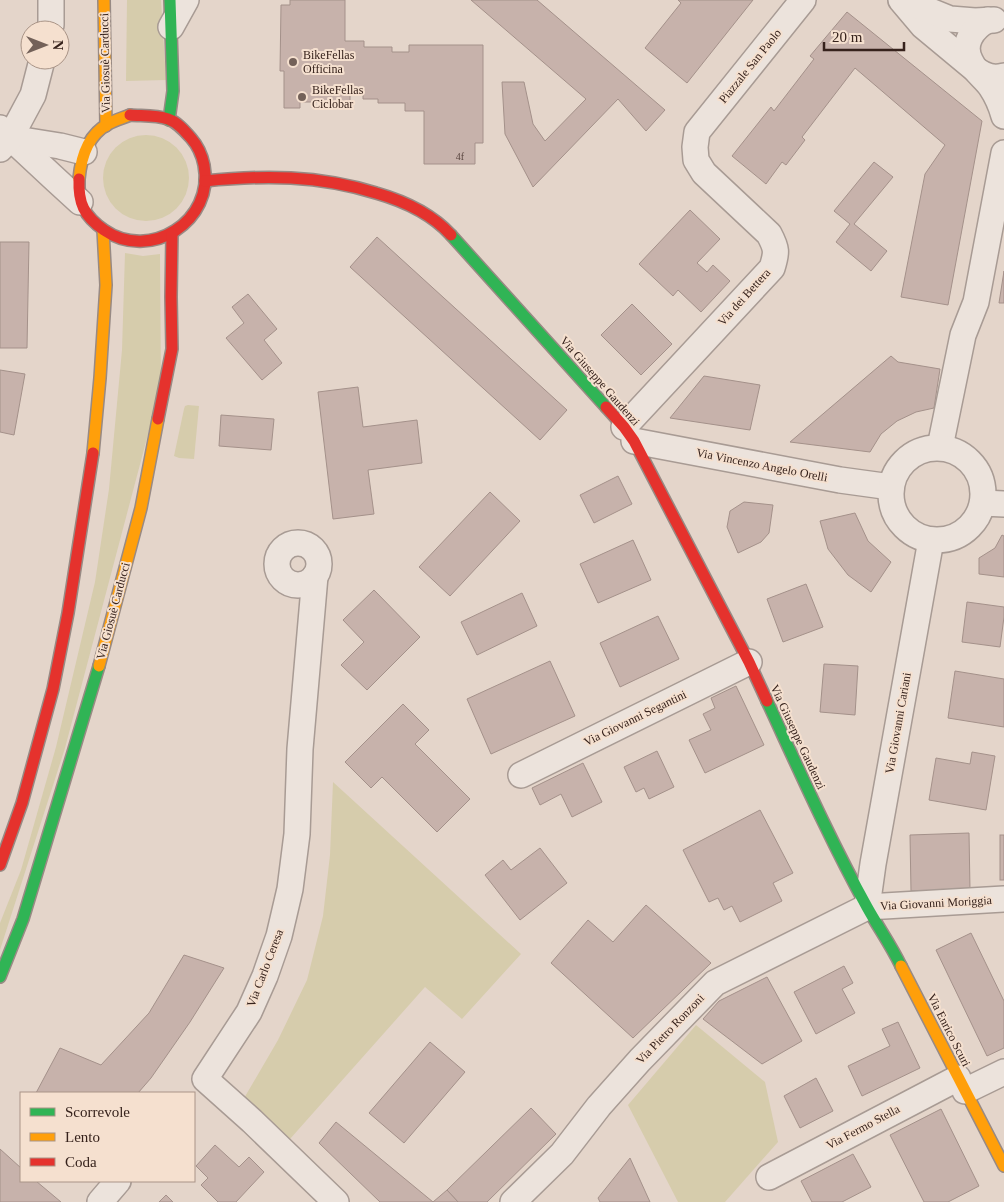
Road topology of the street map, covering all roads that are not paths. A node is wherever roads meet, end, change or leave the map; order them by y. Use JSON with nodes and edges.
{"nodes":[{"id":1,"x":51,"y":0,"type":"edge"},
{"id":2,"x":104,"y":0,"type":"edge"},
{"id":3,"x":170,"y":0,"type":"edge"},
{"id":4,"x":186,"y":0,"type":"edge"},
{"id":5,"x":803,"y":0,"type":"edge"},
{"id":6,"x":902,"y":0,"type":"edge"},
{"id":7,"x":51,"y":20,"type":"edge"},
{"id":8,"x":996,"y":20,"type":"edge"},
{"id":9,"x":171,"y":27,"type":"junction"},
{"id":10,"x":39,"y":70,"type":"edge"},
{"id":11,"x":976,"y":70,"type":"junction"},
{"id":12,"x":1004,"y":76,"type":"edge"},
{"id":13,"x":1004,"y":116,"type":"edge"},
{"id":14,"x":169,"y":120,"type":"junction"},
{"id":15,"x":106,"y":126,"type":"junction"},
{"id":16,"x":697,"y":132,"type":"joint"},
{"id":17,"x":3,"y":138,"type":"edge"},
{"id":18,"x":84,"y":152,"type":"junction"},
{"id":19,"x":1004,"y":153,"type":"edge"},
{"id":20,"x":205,"y":181,"type":"junction"},
{"id":21,"x":80,"y":202,"type":"junction"},
{"id":22,"x":103,"y":230,"type":"junction"},
{"id":23,"x":172,"y":234,"type":"junction"},
{"id":24,"x":629,"y":434,"type":"junction"},
{"id":25,"x":940,"y":447,"type":"junction"},
{"id":26,"x":891,"y":487,"type":"junction"},
{"id":27,"x":993,"y":504,"type":"edge"},
{"id":28,"x":931,"y":540,"type":"junction"},
{"id":29,"x":315,"y":576,"type":"dead end"},
{"id":30,"x":749,"y":662,"type":"junction"},
{"id":31,"x":521,"y":775,"type":"dead end"},
{"id":32,"x":0,"y":865,"type":"edge"},
{"id":33,"x":1004,"y":899,"type":"edge"},
{"id":34,"x":868,"y":907,"type":"junction"},
{"id":35,"x":0,"y":977,"type":"edge"},
{"id":36,"x":1004,"y":1072,"type":"edge"},
{"id":37,"x":962,"y":1085,"type":"junction"},
{"id":38,"x":199,"y":1086,"type":"edge"},
{"id":39,"x":1004,"y":1166,"type":"edge"},
{"id":40,"x":769,"y":1177,"type":"dead end"},
{"id":41,"x":117,"y":1182,"type":"edge"},
{"id":42,"x":100,"y":1202,"type":"edge"},
{"id":43,"x":336,"y":1202,"type":"edge"},
{"id":44,"x":513,"y":1202,"type":"edge"}],
"edges":[{"from":1,"to":7,"type":"street"},
{"from":2,"to":15,"type":"main road","name":"Via Giosuè Carducci"},
{"from":3,"to":9,"type":"main road"},
{"from":4,"to":9,"type":"street"},
{"from":5,"to":16,"type":"street","name":"Piazzale San Paolo"},
{"from":6,"to":8,"type":"street"},
{"from":6,"to":11,"type":"street"},
{"from":8,"to":11,"type":"street"},
{"from":9,"to":14,"type":"main road"},
{"from":10,"to":17,"type":"street"},
{"from":11,"to":12,"type":"street"},
{"from":11,"to":13,"type":"street"},
{"from":14,"to":15,"type":"main road","name":"Via Giosuè Carducci"},
{"from":14,"to":20,"type":"main road","name":"Via Giosuè Carducci"},
{"from":15,"to":18,"type":"main road","name":"Via Giosuè Carducci"},
{"from":16,"to":24,"type":"street","name":"Via dei Bettera"},
{"from":17,"to":18,"type":"street"},
{"from":17,"to":21,"type":"street"},
{"from":18,"to":21,"type":"main road","name":"Via Giosuè Carducci"},
{"from":19,"to":25,"type":"street"},
{"from":20,"to":23,"type":"main road","name":"Via Giosuè Carducci"},
{"from":20,"to":24,"type":"main road","name":"Via Giuseppe Gaudenzi"},
{"from":21,"to":22,"type":"main road","name":"Via Giosuè Carducci"},
{"from":22,"to":23,"type":"main road","name":"Via Giosuè Carducci"},
{"from":22,"to":32,"type":"main road"},
{"from":23,"to":35,"type":"main road","name":"Via Giosuè Carducci"},
{"from":24,"to":26,"type":"street","name":"Via Vincenzo Angelo Orelli"},
{"from":24,"to":30,"type":"main road","name":"Via Giuseppe Gaudenzi"},
{"from":25,"to":26,"type":"street"},
{"from":25,"to":27,"type":"street"},
{"from":26,"to":28,"type":"street"},
{"from":27,"to":28,"type":"street"},
{"from":28,"to":34,"type":"street","name":"Via Giovanni Cariani"},
{"from":29,"to":38,"type":"street","name":"Via Carlo Ceresa"},
{"from":30,"to":31,"type":"street","name":"Via Giovanni Segantini"},
{"from":30,"to":34,"type":"main road","name":"Via Giuseppe Gaudenzi"},
{"from":33,"to":34,"type":"street","name":"Via Giovanni Moriggia"},
{"from":34,"to":37,"type":"main road","name":"Via Enrico Scuri"},
{"from":34,"to":44,"type":"street","name":"Via Pietro Ronzoni"},
{"from":36,"to":37,"type":"street","name":"Via Fermo Stella"},
{"from":37,"to":39,"type":"main road","name":"Via Enrico Scuri"},
{"from":37,"to":40,"type":"street","name":"Via Fermo Stella"},
{"from":38,"to":43,"type":"street","name":"Via Carlo Ceresa"},
{"from":41,"to":42,"type":"street"}]}
